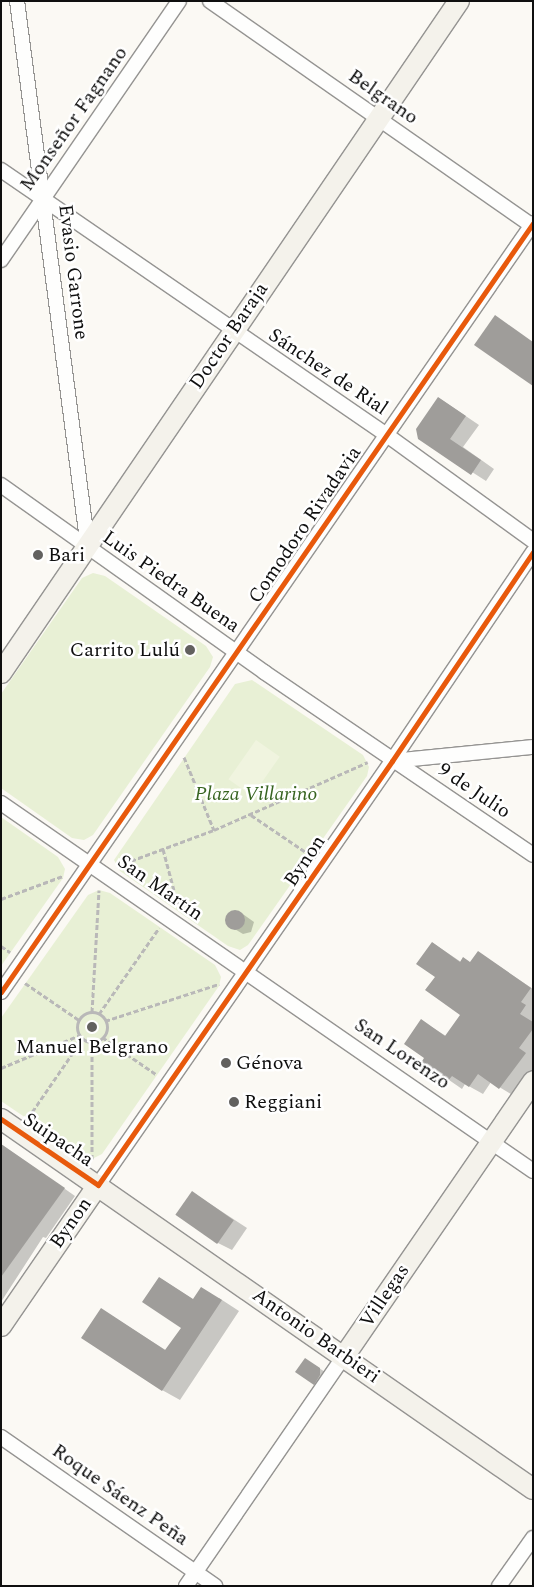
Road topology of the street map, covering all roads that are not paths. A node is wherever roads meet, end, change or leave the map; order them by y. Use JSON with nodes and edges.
{"nodes":[{"id":1,"x":17,"y":1,"type":"edge"},
{"id":2,"x":179,"y":1,"type":"edge"},
{"id":3,"x":210,"y":1,"type":"edge"},
{"id":4,"x":459,"y":1,"type":"edge"},
{"id":5,"x":378,"y":119,"type":"junction"},
{"id":6,"x":1,"y":170,"type":"edge"},
{"id":7,"x":43,"y":198,"type":"junction"},
{"id":8,"x":532,"y":224,"type":"edge"},
{"id":9,"x":1,"y":260,"type":"edge"},
{"id":10,"x":232,"y":331,"type":"junction"},
{"id":11,"x":384,"y":433,"type":"junction"},
{"id":12,"x":1,"y":485,"type":"edge"},
{"id":13,"x":533,"y":541,"type":"edge"},
{"id":14,"x":88,"y":548,"type":"junction"},
{"id":15,"x":533,"y":552,"type":"edge"},
{"id":16,"x":237,"y":654,"type":"junction"},
{"id":17,"x":1,"y":673,"type":"edge"},
{"id":18,"x":533,"y":747,"type":"edge"},
{"id":19,"x":392,"y":761,"type":"junction"},
{"id":20,"x":1,"y":803,"type":"edge"},
{"id":21,"x":533,"y":855,"type":"edge"},
{"id":22,"x":91,"y":864,"type":"junction"},
{"id":23,"x":246,"y":973,"type":"junction"},
{"id":24,"x":1,"y":992,"type":"edge"},
{"id":25,"x":533,"y":1081,"type":"edge"},
{"id":26,"x":1,"y":1119,"type":"edge"},
{"id":27,"x":492,"y":1140,"type":"junction"},
{"id":28,"x":533,"y":1171,"type":"edge"},
{"id":29,"x":98,"y":1185,"type":"junction"},
{"id":30,"x":1,"y":1326,"type":"edge"},
{"id":31,"x":345,"y":1355,"type":"junction"},
{"id":32,"x":1,"y":1438,"type":"edge"},
{"id":33,"x":533,"y":1489,"type":"edge"},
{"id":34,"x":533,"y":1538,"type":"edge"},
{"id":35,"x":195,"y":1572,"type":"junction"},
{"id":36,"x":186,"y":1586,"type":"edge"},
{"id":37,"x":215,"y":1586,"type":"edge"},
{"id":38,"x":499,"y":1586,"type":"edge"}],
"edges":[{"from":1,"to":7,"type":"street","name":"Evasio Garrone"},
{"from":2,"to":7,"type":"street","name":"Monseñor Fagnano"},
{"from":3,"to":5,"type":"street","name":"Belgrano"},
{"from":4,"to":5,"type":"street","name":"Doctor Baraja"},
{"from":5,"to":8,"type":"street","name":"Belgrano"},
{"from":5,"to":10,"type":"street","name":"Doctor Baraja"},
{"from":6,"to":7,"type":"street","name":"Sánchez de Rial"},
{"from":7,"to":9,"type":"street","name":"Monseñor Fagnano"},
{"from":7,"to":10,"type":"street","name":"Sánchez de Rial"},
{"from":7,"to":14,"type":"street","name":"Evasio Garrone"},
{"from":8,"to":11,"type":"street","name":"Comodoro Rivadavia"},
{"from":10,"to":11,"type":"street","name":"Sánchez de Rial"},
{"from":10,"to":14,"type":"street","name":"Doctor Baraja"},
{"from":11,"to":13,"type":"street","name":"Sánchez de Rial"},
{"from":11,"to":16,"type":"street","name":"Comodoro Rivadavia"},
{"from":12,"to":14,"type":"street","name":"Luis Piedra Buena"},
{"from":14,"to":16,"type":"street","name":"Luis Piedra Buena"},
{"from":14,"to":17,"type":"street","name":"Doctor Baraja"},
{"from":15,"to":19,"type":"street","name":"Bynon"},
{"from":16,"to":19,"type":"street","name":"Luis Piedra Buena"},
{"from":16,"to":22,"type":"street","name":"Comodoro Rivadavia"},
{"from":18,"to":19,"type":"street"},
{"from":19,"to":21,"type":"street","name":"9 de Julio"},
{"from":19,"to":23,"type":"street","name":"Bynon"},
{"from":20,"to":22,"type":"street","name":"San Martín"},
{"from":22,"to":23,"type":"street","name":"San Martín"},
{"from":22,"to":24,"type":"street","name":"Comodoro Rivadavia"},
{"from":23,"to":27,"type":"street","name":"San Lorenzo"},
{"from":23,"to":29,"type":"street","name":"Bynon"},
{"from":25,"to":27,"type":"street","name":"Villegas"},
{"from":26,"to":29,"type":"street","name":"Suipacha"},
{"from":27,"to":28,"type":"street","name":"San Lorenzo"},
{"from":27,"to":31,"type":"street","name":"Villegas"},
{"from":29,"to":30,"type":"street","name":"Bynon"},
{"from":29,"to":31,"type":"street","name":"Antonio Barbieri"},
{"from":31,"to":33,"type":"street","name":"Antonio Barbieri"},
{"from":31,"to":35,"type":"street","name":"Villegas"},
{"from":32,"to":35,"type":"street","name":"Roque Sáenz Peña"},
{"from":34,"to":38,"type":"street"},
{"from":35,"to":36,"type":"street","name":"Villegas"},
{"from":35,"to":37,"type":"street","name":"Roque Sáenz Peña"}]}
